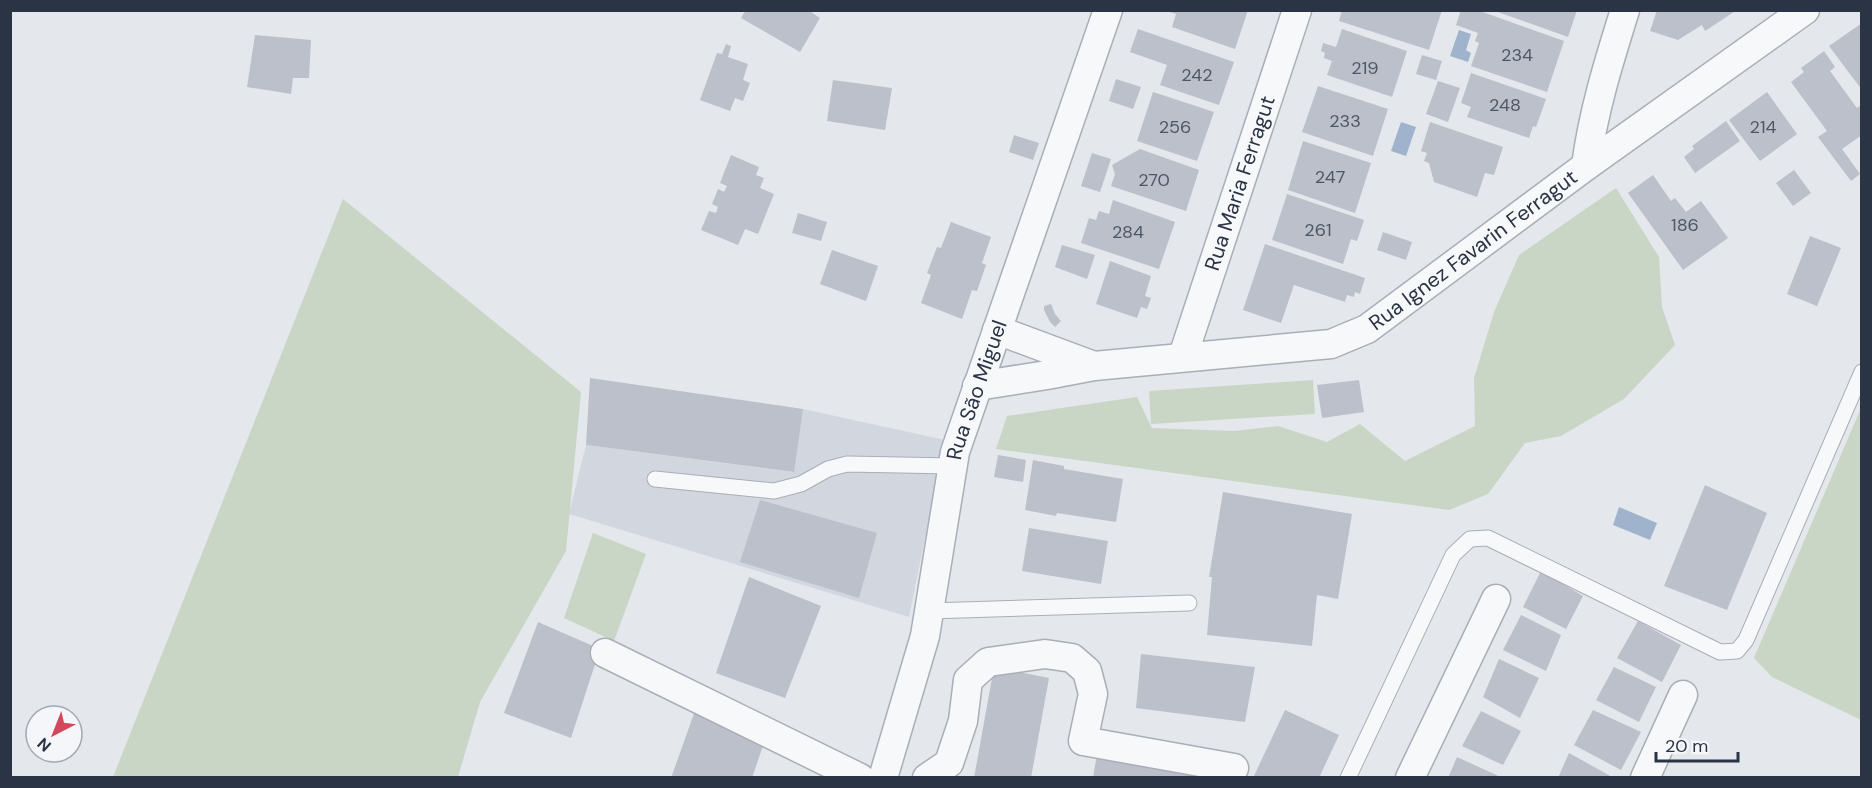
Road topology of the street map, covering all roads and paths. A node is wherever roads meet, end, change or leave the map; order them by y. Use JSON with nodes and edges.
{"nodes":[{"id":1,"x":1108,"y":10,"type":"edge"},
{"id":2,"x":1297,"y":10,"type":"edge"},
{"id":3,"x":1625,"y":10,"type":"edge"},
{"id":4,"x":1805,"y":10,"type":"edge"},
{"id":5,"x":1586,"y":166,"type":"junction"},
{"id":6,"x":997,"y":330,"type":"junction"},
{"id":7,"x":1183,"y":356,"type":"junction"},
{"id":8,"x":1094,"y":366,"type":"junction"},
{"id":9,"x":1862,"y":372,"type":"edge"},
{"id":10,"x":977,"y":386,"type":"junction"},
{"id":11,"x":953,"y":466,"type":"junction"},
{"id":12,"x":655,"y":479,"type":"dead end"},
{"id":13,"x":1496,"y":599,"type":"dead end"},
{"id":14,"x":1189,"y":603,"type":"dead end"},
{"id":15,"x":930,"y":611,"type":"junction"},
{"id":16,"x":605,"y":653,"type":"dead end"},
{"id":17,"x":1683,"y":695,"type":"dead end"},
{"id":18,"x":1234,"y":768,"type":"dead end"},
{"id":19,"x":885,"y":772,"type":"edge"},
{"id":20,"x":860,"y":777,"type":"edge"},
{"id":21,"x":927,"y":777,"type":"edge"},
{"id":22,"x":1348,"y":777,"type":"edge"},
{"id":23,"x":1410,"y":777,"type":"edge"},
{"id":24,"x":1645,"y":777,"type":"edge"}],
"edges":[{"from":1,"to":6,"type":"street","name":"Rua São Miguel"},
{"from":2,"to":7,"type":"street","name":"Rua Maria Ferragut"},
{"from":3,"to":5,"type":"street"},
{"from":4,"to":5,"type":"street","name":"Rua Ignez Favarin Ferragut"},
{"from":5,"to":7,"type":"street","name":"Rua Ignez Favarin Ferragut"},
{"from":6,"to":8,"type":"street","name":"Rua Ignez Favarin Ferragut"},
{"from":6,"to":10,"type":"street","name":"Rua São Miguel"},
{"from":7,"to":8,"type":"street","name":"Rua Ignez Favarin Ferragut"},
{"from":8,"to":10,"type":"street","name":"Rua Ignez Favarin Ferragut"},
{"from":9,"to":22,"type":"lane"},
{"from":10,"to":11,"type":"street","name":"Rua São Miguel"},
{"from":11,"to":12,"type":"lane"},
{"from":11,"to":15,"type":"street","name":"Rua São Miguel"},
{"from":13,"to":23,"type":"street"},
{"from":14,"to":15,"type":"lane"},
{"from":15,"to":19,"type":"street","name":"Rua São Miguel"},
{"from":16,"to":20,"type":"street"},
{"from":17,"to":24,"type":"street"},
{"from":18,"to":21,"type":"street"},
{"from":19,"to":21,"type":"street"}]}
